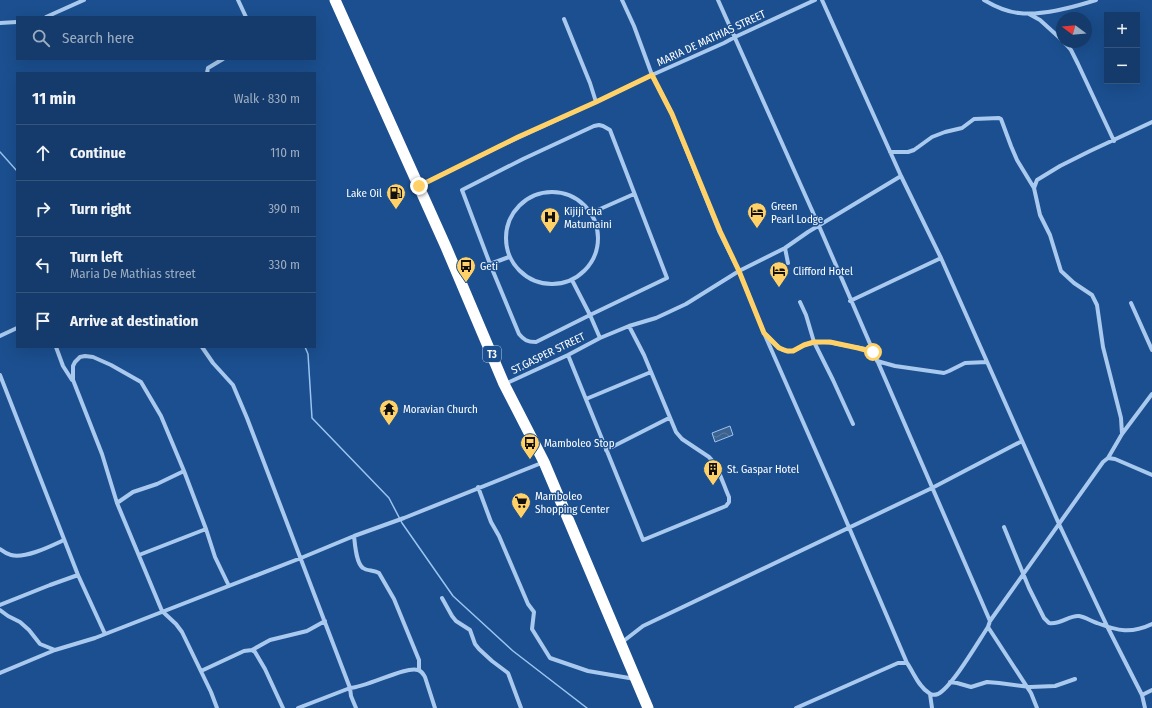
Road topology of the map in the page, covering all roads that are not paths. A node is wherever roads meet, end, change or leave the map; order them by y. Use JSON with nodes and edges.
{"nodes":[{"id":1,"x":84,"y":0,"type":"edge"},
{"id":2,"x":238,"y":0,"type":"edge"},
{"id":3,"x":335,"y":0,"type":"edge"},
{"id":4,"x":622,"y":0,"type":"edge"},
{"id":5,"x":718,"y":0,"type":"edge"},
{"id":6,"x":815,"y":0,"type":"edge"},
{"id":7,"x":822,"y":0,"type":"edge"},
{"id":8,"x":984,"y":0,"type":"edge"},
{"id":9,"x":1096,"y":0,"type":"edge"},
{"id":10,"x":1029,"y":13,"type":"junction"},
{"id":11,"x":48,"y":16,"type":"edge"},
{"id":12,"x":246,"y":16,"type":"edge"},
{"id":13,"x":564,"y":19,"type":"dead end"},
{"id":14,"x":16,"y":22,"type":"edge"},
{"id":15,"x":0,"y":23,"type":"edge"},
{"id":16,"x":1056,"y":35,"type":"edge"},
{"id":17,"x":735,"y":37,"type":"junction"},
{"id":18,"x":1069,"y":48,"type":"edge"},
{"id":19,"x":221,"y":60,"type":"edge"},
{"id":20,"x":207,"y":72,"type":"edge"},
{"id":21,"x":652,"y":75,"type":"junction"},
{"id":22,"x":596,"y":102,"type":"junction"},
{"id":23,"x":1152,"y":122,"type":"edge"},
{"id":24,"x":1114,"y":141,"type":"junction"},
{"id":25,"x":890,"y":152,"type":"junction"},
{"id":26,"x":901,"y":176,"type":"junction"},
{"id":27,"x":419,"y":186,"type":"junction"},
{"id":28,"x":1034,"y":188,"type":"junction"},
{"id":29,"x":634,"y":194,"type":"junction"},
{"id":30,"x":591,"y":212,"type":"junction"},
{"id":31,"x":818,"y":226,"type":"junction"},
{"id":32,"x":785,"y":248,"type":"junction"},
{"id":33,"x":509,"y":256,"type":"junction"},
{"id":34,"x":940,"y":258,"type":"junction"},
{"id":35,"x":788,"y":263,"type":"dead end"},
{"id":36,"x":490,"y":264,"type":"junction"},
{"id":37,"x":739,"y":271,"type":"junction"},
{"id":38,"x":572,"y":280,"type":"junction"},
{"id":39,"x":850,"y":301,"type":"junction"},
{"id":40,"x":800,"y":302,"type":"dead end"},
{"id":41,"x":1131,"y":303,"type":"dead end"},
{"id":42,"x":590,"y":315,"type":"junction"},
{"id":43,"x":629,"y":326,"type":"junction"},
{"id":44,"x":16,"y":328,"type":"edge"},
{"id":45,"x":764,"y":333,"type":"junction"},
{"id":46,"x":0,"y":336,"type":"edge"},
{"id":47,"x":600,"y":338,"type":"junction"},
{"id":48,"x":814,"y":342,"type":"junction"},
{"id":49,"x":56,"y":348,"type":"edge"},
{"id":50,"x":203,"y":348,"type":"edge"},
{"id":51,"x":1152,"y":350,"type":"edge"},
{"id":52,"x":873,"y":352,"type":"junction"},
{"id":53,"x":568,"y":355,"type":"junction"},
{"id":54,"x":877,"y":361,"type":"junction"},
{"id":55,"x":987,"y":362,"type":"junction"},
{"id":56,"x":651,"y":372,"type":"junction"},
{"id":57,"x":0,"y":375,"type":"edge"},
{"id":58,"x":73,"y":380,"type":"junction"},
{"id":59,"x":504,"y":384,"type":"junction"},
{"id":60,"x":1152,"y":394,"type":"edge"},
{"id":61,"x":586,"y":399,"type":"junction"},
{"id":62,"x":669,"y":418,"type":"junction"},
{"id":63,"x":853,"y":424,"type":"dead end"},
{"id":64,"x":1122,"y":434,"type":"junction"},
{"id":65,"x":1022,"y":441,"type":"junction"},
{"id":66,"x":606,"y":450,"type":"junction"},
{"id":67,"x":1108,"y":458,"type":"junction"},
{"id":68,"x":544,"y":462,"type":"junction"},
{"id":69,"x":184,"y":471,"type":"junction"},
{"id":70,"x":1152,"y":475,"type":"edge"},
{"id":71,"x":478,"y":487,"type":"junction"},
{"id":72,"x":932,"y":488,"type":"junction"},
{"id":73,"x":117,"y":503,"type":"junction"},
{"id":74,"x":1059,"y":524,"type":"junction"},
{"id":75,"x":1004,"y":527,"type":"dead end"},
{"id":76,"x":850,"y":528,"type":"junction"},
{"id":77,"x":206,"y":529,"type":"junction"},
{"id":78,"x":354,"y":536,"type":"junction"},
{"id":79,"x":64,"y":540,"type":"junction"},
{"id":80,"x":0,"y":549,"type":"edge"},
{"id":81,"x":139,"y":555,"type":"junction"},
{"id":82,"x":301,"y":558,"type":"junction"},
{"id":83,"x":78,"y":576,"type":"junction"},
{"id":84,"x":1023,"y":576,"type":"junction"},
{"id":85,"x":230,"y":586,"type":"junction"},
{"id":86,"x":442,"y":598,"type":"dead end"},
{"id":87,"x":0,"y":605,"type":"edge"},
{"id":88,"x":0,"y":610,"type":"edge"},
{"id":89,"x":162,"y":612,"type":"junction"},
{"id":90,"x":325,"y":621,"type":"junction"},
{"id":91,"x":990,"y":621,"type":"junction"},
{"id":92,"x":1152,"y":624,"type":"edge"},
{"id":93,"x":1107,"y":626,"type":"junction"},
{"id":94,"x":988,"y":627,"type":"junction"},
{"id":95,"x":105,"y":634,"type":"junction"},
{"id":96,"x":620,"y":644,"type":"junction"},
{"id":97,"x":56,"y":650,"type":"junction"},
{"id":98,"x":252,"y":650,"type":"junction"},
{"id":99,"x":907,"y":663,"type":"junction"},
{"id":100,"x":419,"y":670,"type":"junction"},
{"id":101,"x":202,"y":671,"type":"junction"},
{"id":102,"x":0,"y":673,"type":"edge"},
{"id":103,"x":635,"y":679,"type":"junction"},
{"id":104,"x":1075,"y":679,"type":"dead end"},
{"id":105,"x":950,"y":682,"type":"junction"},
{"id":106,"x":1027,"y":687,"type":"junction"},
{"id":107,"x":350,"y":688,"type":"junction"},
{"id":108,"x":1152,"y":690,"type":"edge"},
{"id":109,"x":930,"y":694,"type":"junction"},
{"id":110,"x":1142,"y":695,"type":"junction"},
{"id":111,"x":217,"y":708,"type":"edge"},
{"id":112,"x":283,"y":708,"type":"edge"},
{"id":113,"x":298,"y":708,"type":"edge"},
{"id":114,"x":356,"y":708,"type":"edge"},
{"id":115,"x":435,"y":708,"type":"edge"},
{"id":116,"x":521,"y":708,"type":"edge"},
{"id":117,"x":648,"y":708,"type":"edge"},
{"id":118,"x":796,"y":708,"type":"edge"},
{"id":119,"x":932,"y":708,"type":"edge"},
{"id":120,"x":1037,"y":708,"type":"edge"},
{"id":121,"x":1145,"y":708,"type":"edge"}],
"edges":[{"from":1,"to":11,"type":"street"},
{"from":2,"to":12,"type":"street"},
{"from":3,"to":27,"type":"highway","number":"T3"},
{"from":4,"to":21,"type":"street"},
{"from":5,"to":17,"type":"street"},
{"from":6,"to":17,"type":"street","name":"MARIA DE MATHIAS STREET"},
{"from":7,"to":25,"type":"street"},
{"from":8,"to":10,"type":"street"},
{"from":9,"to":10,"type":"street"},
{"from":10,"to":16,"type":"street"},
{"from":13,"to":22,"type":"street"},
{"from":14,"to":15,"type":"street"},
{"from":17,"to":21,"type":"street","name":"MARIA DE MATHIAS STREET"},
{"from":17,"to":31,"type":"street"},
{"from":18,"to":24,"type":"street"},
{"from":19,"to":20,"type":"street"},
{"from":21,"to":22,"type":"street","name":"MARIA DE MATHIAS STREET"},
{"from":21,"to":37,"type":"street"},
{"from":22,"to":27,"type":"street","name":"MARIA DE MATHIAS STREET"},
{"from":23,"to":24,"type":"street"},
{"from":24,"to":28,"type":"street"},
{"from":25,"to":26,"type":"street"},
{"from":25,"to":28,"type":"street"},
{"from":26,"to":31,"type":"street","name":"ST.GASPER STREET"},
{"from":26,"to":34,"type":"street"},
{"from":27,"to":59,"type":"highway","number":"T3"},
{"from":28,"to":64,"type":"street"},
{"from":29,"to":30,"type":"street"},
{"from":29,"to":36,"type":"street"},
{"from":29,"to":42,"type":"street"},
{"from":30,"to":33,"type":"street"},
{"from":30,"to":38,"type":"street"},
{"from":31,"to":32,"type":"street","name":"ST.GASPER STREET"},
{"from":31,"to":39,"type":"street"},
{"from":32,"to":35,"type":"street"},
{"from":32,"to":37,"type":"street","name":"ST.GASPER STREET"},
{"from":33,"to":36,"type":"street"},
{"from":33,"to":38,"type":"street"},
{"from":34,"to":39,"type":"street"},
{"from":34,"to":55,"type":"street"},
{"from":36,"to":42,"type":"street"},
{"from":37,"to":43,"type":"street","name":"ST.GASPER STREET"},
{"from":37,"to":45,"type":"street"},
{"from":38,"to":42,"type":"street"},
{"from":39,"to":52,"type":"street"},
{"from":40,"to":48,"type":"street"},
{"from":41,"to":51,"type":"street"},
{"from":42,"to":47,"type":"street"},
{"from":43,"to":47,"type":"street","name":"ST.GASPER STREET"},
{"from":43,"to":56,"type":"street"},
{"from":44,"to":46,"type":"street"},
{"from":45,"to":48,"type":"street"},
{"from":45,"to":76,"type":"street"},
{"from":47,"to":53,"type":"street","name":"ST.GASPER STREET"},
{"from":48,"to":52,"type":"street"},
{"from":48,"to":63,"type":"street"},
{"from":49,"to":58,"type":"street"},
{"from":50,"to":82,"type":"street"},
{"from":52,"to":54,"type":"street"},
{"from":53,"to":59,"type":"street","name":"ST.GASPER STREET"},
{"from":53,"to":61,"type":"street"},
{"from":54,"to":55,"type":"street"},
{"from":54,"to":72,"type":"street"},
{"from":55,"to":65,"type":"street"},
{"from":56,"to":61,"type":"street"},
{"from":56,"to":62,"type":"street"},
{"from":57,"to":79,"type":"street"},
{"from":58,"to":69,"type":"street"},
{"from":58,"to":73,"type":"street"},
{"from":59,"to":68,"type":"highway","number":"T3"},
{"from":60,"to":64,"type":"street"},
{"from":61,"to":66,"type":"street"},
{"from":62,"to":66,"type":"street"},
{"from":62,"to":66,"type":"street"},
{"from":64,"to":67,"type":"street"},
{"from":65,"to":72,"type":"street"},
{"from":65,"to":74,"type":"street"},
{"from":67,"to":70,"type":"street"},
{"from":67,"to":74,"type":"street"},
{"from":68,"to":71,"type":"street"},
{"from":68,"to":96,"type":"highway","number":"T3"},
{"from":69,"to":73,"type":"street"},
{"from":69,"to":77,"type":"street"},
{"from":71,"to":78,"type":"street"},
{"from":71,"to":103,"type":"street"},
{"from":72,"to":76,"type":"street"},
{"from":72,"to":91,"type":"street"},
{"from":73,"to":81,"type":"street"},
{"from":74,"to":84,"type":"street"},
{"from":74,"to":93,"type":"street"},
{"from":75,"to":84,"type":"street"},
{"from":76,"to":96,"type":"street"},
{"from":76,"to":99,"type":"street"},
{"from":77,"to":81,"type":"street"},
{"from":77,"to":85,"type":"street"},
{"from":78,"to":82,"type":"street"},
{"from":78,"to":100,"type":"street"},
{"from":79,"to":80,"type":"street"},
{"from":79,"to":83,"type":"street"},
{"from":81,"to":89,"type":"street"},
{"from":82,"to":85,"type":"street"},
{"from":82,"to":90,"type":"street"},
{"from":83,"to":87,"type":"street"},
{"from":83,"to":95,"type":"street"},
{"from":84,"to":91,"type":"street"},
{"from":84,"to":93,"type":"street"},
{"from":85,"to":89,"type":"street"},
{"from":86,"to":116,"type":"street"},
{"from":88,"to":97,"type":"street"},
{"from":89,"to":95,"type":"street"},
{"from":89,"to":101,"type":"street"},
{"from":90,"to":98,"type":"street"},
{"from":90,"to":107,"type":"street"},
{"from":91,"to":94,"type":"street"},
{"from":92,"to":93,"type":"street"},
{"from":93,"to":110,"type":"street"},
{"from":94,"to":105,"type":"street"},
{"from":94,"to":106,"type":"street"},
{"from":95,"to":97,"type":"street"},
{"from":96,"to":103,"type":"highway","number":"T3"},
{"from":97,"to":102,"type":"street"},
{"from":98,"to":101,"type":"street"},
{"from":98,"to":112,"type":"street"},
{"from":99,"to":109,"type":"street"},
{"from":99,"to":118,"type":"street"},
{"from":100,"to":107,"type":"street"},
{"from":100,"to":115,"type":"street"},
{"from":101,"to":111,"type":"street"},
{"from":103,"to":117,"type":"highway","number":"T3"},
{"from":104,"to":106,"type":"street"},
{"from":105,"to":106,"type":"street"},
{"from":105,"to":109,"type":"street"},
{"from":106,"to":120,"type":"street"},
{"from":107,"to":113,"type":"street"},
{"from":107,"to":114,"type":"street"},
{"from":108,"to":110,"type":"street"},
{"from":109,"to":119,"type":"street"},
{"from":110,"to":121,"type":"street"}]}
